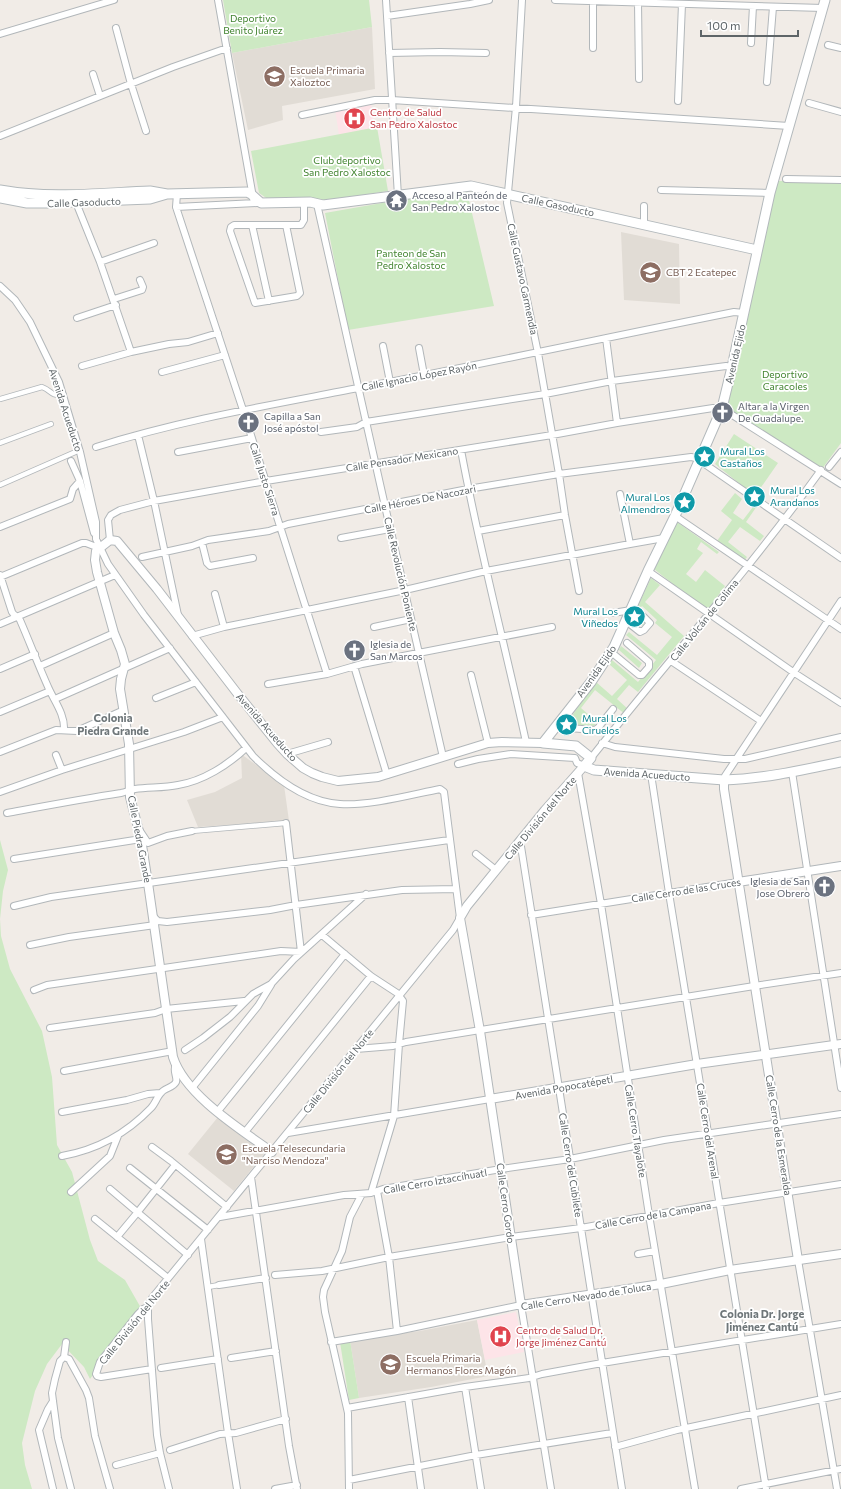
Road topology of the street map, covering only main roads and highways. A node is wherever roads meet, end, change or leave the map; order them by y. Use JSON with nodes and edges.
{"nodes":[{"id":1,"x":824,"y":4,"type":"edge"},
{"id":2,"x":0,"y":190,"type":"edge"},
{"id":3,"x":0,"y":198,"type":"edge"},
{"id":4,"x":75,"y":198,"type":"junction"},
{"id":5,"x":757,"y":250,"type":"junction"},
{"id":6,"x":543,"y":743,"type":"joint"},
{"id":7,"x":591,"y":758,"type":"joint"},
{"id":8,"x":841,"y":762,"type":"edge"},
{"id":9,"x":581,"y":770,"type":"joint"}],
"edges":[{"from":1,"to":5,"type":"main road","name":"Avenida Ejido"},
{"from":2,"to":4,"type":"main road","name":"Calle Gasoducto"},
{"from":3,"to":4,"type":"main road","name":"Calle Gasoducto"},
{"from":4,"to":5,"type":"main road","name":"Calle Gasoducto"},
{"from":5,"to":6,"type":"main road","name":"Avenida Ejido"},
{"from":6,"to":7,"type":"main road","name":"Avenida Acueducto"},
{"from":7,"to":9,"type":"main road","name":"Calle Volcán de Colima"},
{"from":8,"to":9,"type":"main road","name":"Avenida Acueducto"}]}
